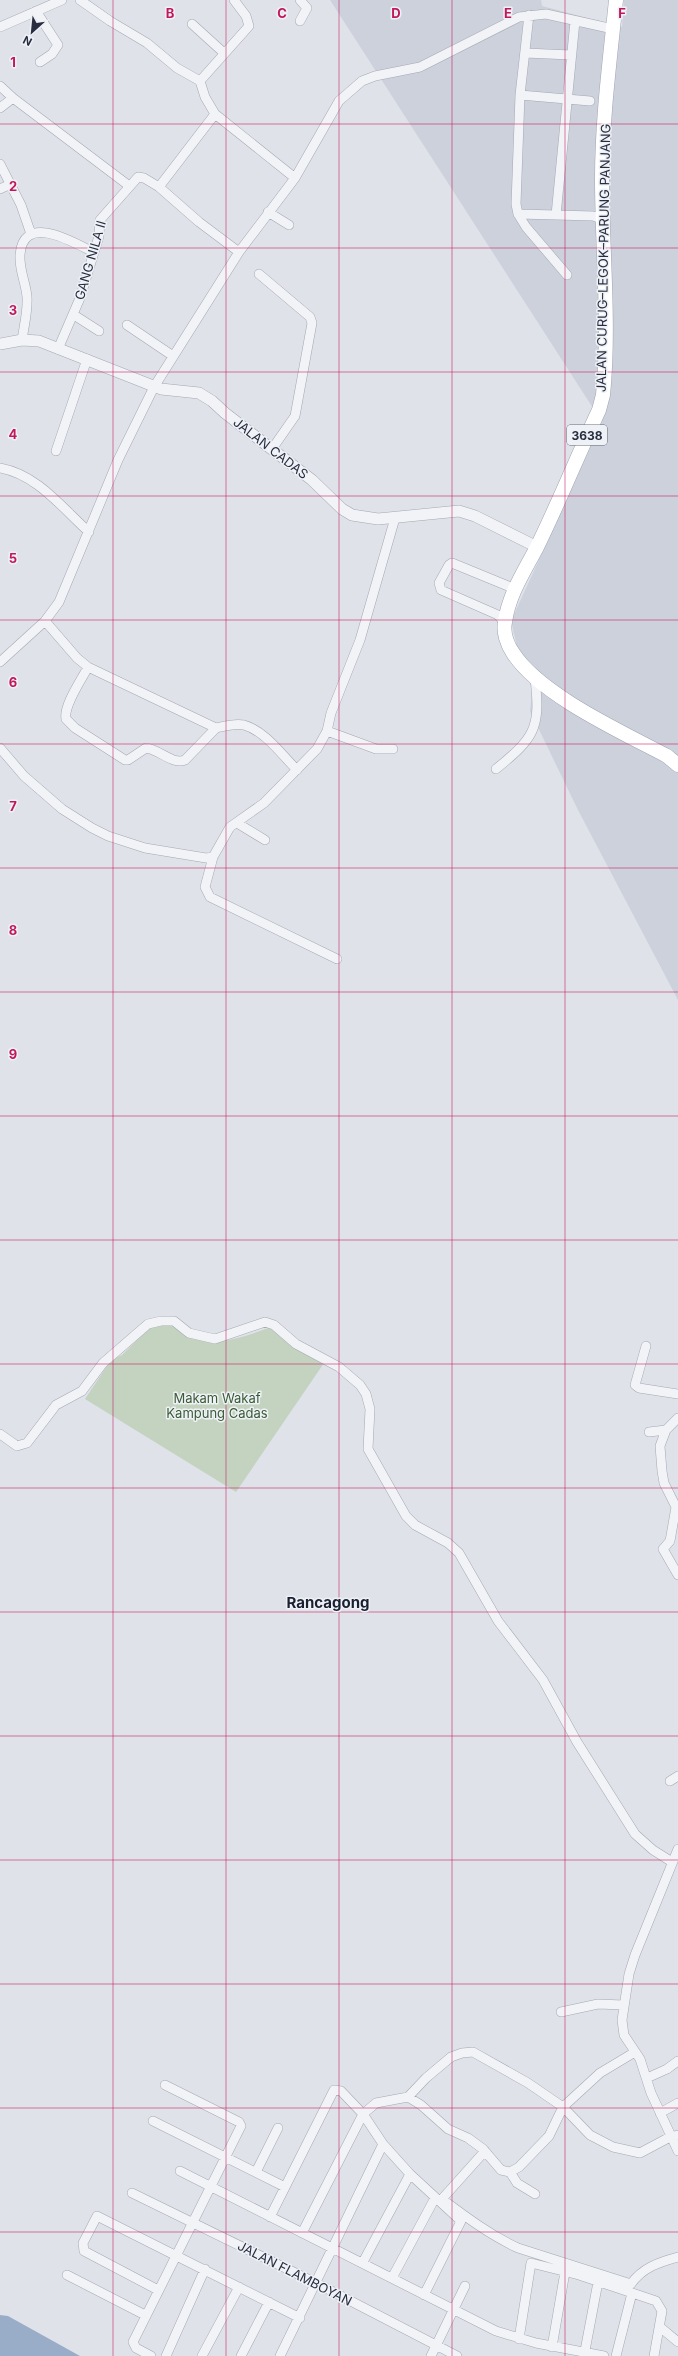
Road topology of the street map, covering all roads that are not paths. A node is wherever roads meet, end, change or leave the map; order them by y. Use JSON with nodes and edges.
{"nodes":[{"id":1,"x":62,"y":0,"type":"edge"},
{"id":2,"x":80,"y":0,"type":"edge"},
{"id":3,"x":234,"y":0,"type":"edge"},
{"id":4,"x":300,"y":0,"type":"edge"},
{"id":5,"x":616,"y":0,"type":"edge"},
{"id":6,"x":36,"y":11,"type":"junction"},
{"id":7,"x":529,"y":15,"type":"junction"},
{"id":8,"x":300,"y":21,"type":"dead end"},
{"id":9,"x":575,"y":21,"type":"junction"},
{"id":10,"x":192,"y":24,"type":"dead end"},
{"id":11,"x":0,"y":27,"type":"edge"},
{"id":12,"x":613,"y":29,"type":"junction"},
{"id":13,"x":224,"y":53,"type":"junction"},
{"id":14,"x":525,"y":53,"type":"junction"},
{"id":15,"x":571,"y":55,"type":"junction"},
{"id":16,"x":40,"y":62,"type":"dead end"},
{"id":17,"x":200,"y":81,"type":"junction"},
{"id":18,"x":0,"y":86,"type":"edge"},
{"id":19,"x":520,"y":95,"type":"junction"},
{"id":20,"x":13,"y":98,"type":"junction"},
{"id":21,"x":567,"y":100,"type":"junction"},
{"id":22,"x":590,"y":101,"type":"dead end"},
{"id":23,"x":0,"y":108,"type":"edge"},
{"id":24,"x":215,"y":114,"type":"junction"},
{"id":25,"x":0,"y":164,"type":"edge"},
{"id":26,"x":295,"y":178,"type":"junction"},
{"id":27,"x":10,"y":184,"type":"junction"},
{"id":28,"x":128,"y":185,"type":"junction"},
{"id":29,"x":159,"y":187,"type":"junction"},
{"id":30,"x":0,"y":189,"type":"edge"},
{"id":31,"x":268,"y":212,"type":"junction"},
{"id":32,"x":518,"y":214,"type":"junction"},
{"id":33,"x":556,"y":215,"type":"junction"},
{"id":34,"x":602,"y":219,"type":"junction"},
{"id":35,"x":289,"y":225,"type":"dead end"},
{"id":36,"x":31,"y":234,"type":"junction"},
{"id":37,"x":93,"y":252,"type":"junction"},
{"id":38,"x":239,"y":252,"type":"junction"},
{"id":39,"x":259,"y":274,"type":"dead end"},
{"id":40,"x":567,"y":275,"type":"dead end"},
{"id":41,"x":74,"y":315,"type":"junction"},
{"id":42,"x":127,"y":325,"type":"dead end"},
{"id":43,"x":99,"y":331,"type":"dead end"},
{"id":44,"x":22,"y":340,"type":"junction"},
{"id":45,"x":0,"y":344,"type":"edge"},
{"id":46,"x":58,"y":349,"type":"junction"},
{"id":47,"x":173,"y":356,"type":"junction"},
{"id":48,"x":87,"y":359,"type":"junction"},
{"id":49,"x":154,"y":386,"type":"junction"},
{"id":50,"x":272,"y":449,"type":"junction"},
{"id":51,"x":56,"y":451,"type":"dead end"},
{"id":52,"x":0,"y":468,"type":"edge"},
{"id":53,"x":395,"y":518,"type":"junction"},
{"id":54,"x":89,"y":532,"type":"junction"},
{"id":55,"x":537,"y":547,"type":"junction"},
{"id":56,"x":513,"y":590,"type":"junction"},
{"id":57,"x":45,"y":621,"type":"junction"},
{"id":58,"x":504,"y":622,"type":"junction"},
{"id":59,"x":0,"y":662,"type":"edge"},
{"id":60,"x":88,"y":667,"type":"junction"},
{"id":61,"x":535,"y":679,"type":"junction"},
{"id":62,"x":216,"y":728,"type":"junction"},
{"id":63,"x":327,"y":731,"type":"junction"},
{"id":64,"x":0,"y":748,"type":"edge"},
{"id":65,"x":393,"y":749,"type":"dead end"},
{"id":66,"x":678,"y":764,"type":"edge"},
{"id":67,"x":297,"y":770,"type":"junction"},
{"id":68,"x":496,"y":770,"type":"dead end"},
{"id":69,"x":238,"y":823,"type":"junction"},
{"id":70,"x":265,"y":840,"type":"dead end"},
{"id":71,"x":213,"y":857,"type":"junction"},
{"id":72,"x":337,"y":959,"type":"dead end"},
{"id":73,"x":646,"y":1346,"type":"dead end"},
{"id":74,"x":678,"y":1394,"type":"edge"},
{"id":75,"x":678,"y":1418,"type":"edge"},
{"id":76,"x":666,"y":1430,"type":"junction"},
{"id":77,"x":649,"y":1432,"type":"dead end"},
{"id":78,"x":0,"y":1434,"type":"edge"},
{"id":79,"x":678,"y":1575,"type":"edge"},
{"id":80,"x":678,"y":1848,"type":"edge"},
{"id":81,"x":672,"y":1862,"type":"junction"},
{"id":82,"x":623,"y":2005,"type":"junction"},
{"id":83,"x":561,"y":2012,"type":"dead end"},
{"id":84,"x":635,"y":2052,"type":"junction"},
{"id":85,"x":678,"y":2061,"type":"edge"},
{"id":86,"x":647,"y":2078,"type":"junction"},
{"id":87,"x":165,"y":2085,"type":"dead end"},
{"id":88,"x":408,"y":2097,"type":"junction"},
{"id":89,"x":678,"y":2103,"type":"edge"},
{"id":90,"x":563,"y":2107,"type":"junction"},
{"id":91,"x":660,"y":2113,"type":"junction"},
{"id":92,"x":363,"y":2114,"type":"junction"},
{"id":93,"x":153,"y":2121,"type":"dead end"},
{"id":94,"x":278,"y":2128,"type":"dead end"},
{"id":95,"x":674,"y":2136,"type":"edge"},
{"id":96,"x":383,"y":2144,"type":"junction"},
{"id":97,"x":485,"y":2151,"type":"junction"},
{"id":98,"x":678,"y":2151,"type":"edge"},
{"id":99,"x":224,"y":2156,"type":"junction"},
{"id":100,"x":180,"y":2171,"type":"dead end"},
{"id":101,"x":256,"y":2172,"type":"junction"},
{"id":102,"x":510,"y":2172,"type":"junction"},
{"id":103,"x":410,"y":2174,"type":"junction"},
{"id":104,"x":210,"y":2186,"type":"junction"},
{"id":105,"x":285,"y":2187,"type":"junction"},
{"id":106,"x":132,"y":2193,"type":"dead end"},
{"id":107,"x":535,"y":2194,"type":"dead end"},
{"id":108,"x":435,"y":2198,"type":"junction"},
{"id":109,"x":270,"y":2217,"type":"junction"},
{"id":110,"x":194,"y":2222,"type":"junction"},
{"id":111,"x":302,"y":2233,"type":"junction"},
{"id":112,"x":333,"y":2248,"type":"junction"},
{"id":113,"x":176,"y":2255,"type":"junction"},
{"id":114,"x":678,"y":2257,"type":"edge"},
{"id":115,"x":363,"y":2262,"type":"junction"},
{"id":116,"x":205,"y":2269,"type":"junction"},
{"id":117,"x":565,"y":2272,"type":"junction"},
{"id":118,"x":67,"y":2275,"type":"dead end"},
{"id":119,"x":392,"y":2278,"type":"junction"},
{"id":120,"x":598,"y":2282,"type":"junction"},
{"id":121,"x":316,"y":2283,"type":"junction"},
{"id":122,"x":465,"y":2286,"type":"dead end"},
{"id":123,"x":239,"y":2287,"type":"junction"},
{"id":124,"x":158,"y":2290,"type":"junction"},
{"id":125,"x":632,"y":2293,"type":"junction"},
{"id":126,"x":424,"y":2295,"type":"junction"},
{"id":127,"x":269,"y":2302,"type":"junction"},
{"id":128,"x":455,"y":2310,"type":"junction"},
{"id":129,"x":145,"y":2315,"type":"junction"},
{"id":130,"x":300,"y":2318,"type":"junction"},
{"id":131,"x":660,"y":2327,"type":"junction"},
{"id":132,"x":519,"y":2339,"type":"junction"},
{"id":133,"x":678,"y":2342,"type":"edge"},
{"id":134,"x":437,"y":2345,"type":"junction"},
{"id":135,"x":552,"y":2346,"type":"junction"},
{"id":136,"x":584,"y":2354,"type":"edge"},
{"id":137,"x":151,"y":2356,"type":"edge"},
{"id":138,"x":166,"y":2356,"type":"edge"},
{"id":139,"x":202,"y":2356,"type":"edge"},
{"id":140,"x":241,"y":2356,"type":"edge"},
{"id":141,"x":280,"y":2356,"type":"edge"},
{"id":142,"x":431,"y":2356,"type":"edge"},
{"id":143,"x":457,"y":2356,"type":"edge"},
{"id":144,"x":604,"y":2356,"type":"edge"},
{"id":145,"x":616,"y":2356,"type":"edge"},
{"id":146,"x":654,"y":2356,"type":"edge"}],
"edges":[{"from":1,"to":6,"type":"street"},
{"from":2,"to":17,"type":"street"},
{"from":3,"to":13,"type":"street"},
{"from":4,"to":8,"type":"street"},
{"from":5,"to":12,"type":"main road","name":"JALAN CURUG–LEGOK–PARUNG PANJANG","number":"3638"},
{"from":6,"to":11,"type":"street"},
{"from":6,"to":16,"type":"street"},
{"from":7,"to":9,"type":"street"},
{"from":7,"to":14,"type":"street"},
{"from":7,"to":26,"type":"street"},
{"from":9,"to":12,"type":"street"},
{"from":9,"to":15,"type":"street"},
{"from":10,"to":13,"type":"street"},
{"from":12,"to":34,"type":"main road","name":"JALAN CURUG–LEGOK–PARUNG PANJANG","number":"3638"},
{"from":13,"to":17,"type":"street"},
{"from":14,"to":15,"type":"street"},
{"from":14,"to":19,"type":"street"},
{"from":15,"to":21,"type":"street"},
{"from":17,"to":24,"type":"street"},
{"from":18,"to":20,"type":"street"},
{"from":19,"to":21,"type":"street"},
{"from":19,"to":32,"type":"street"},
{"from":20,"to":23,"type":"street"},
{"from":20,"to":28,"type":"street"},
{"from":21,"to":22,"type":"street"},
{"from":21,"to":33,"type":"street"},
{"from":24,"to":26,"type":"street"},
{"from":24,"to":29,"type":"street"},
{"from":25,"to":27,"type":"street"},
{"from":26,"to":31,"type":"street"},
{"from":27,"to":30,"type":"street"},
{"from":27,"to":36,"type":"street"},
{"from":28,"to":29,"type":"street"},
{"from":28,"to":37,"type":"street","name":"GANG NILA II"},
{"from":29,"to":38,"type":"street"},
{"from":31,"to":35,"type":"street"},
{"from":31,"to":38,"type":"street"},
{"from":32,"to":33,"type":"street"},
{"from":32,"to":40,"type":"street"},
{"from":33,"to":34,"type":"street"},
{"from":34,"to":55,"type":"main road","name":"JALAN CURUG–LEGOK–PARUNG PANJANG","number":"3638"},
{"from":36,"to":37,"type":"street"},
{"from":36,"to":44,"type":"street"},
{"from":37,"to":41,"type":"street","name":"GANG NILA II"},
{"from":38,"to":47,"type":"street"},
{"from":39,"to":50,"type":"street"},
{"from":41,"to":43,"type":"street"},
{"from":41,"to":46,"type":"street","name":"GANG NILA II"},
{"from":42,"to":47,"type":"street"},
{"from":44,"to":45,"type":"street","name":"JALAN CADAS"},
{"from":44,"to":46,"type":"street","name":"JALAN CADAS"},
{"from":46,"to":48,"type":"street","name":"JALAN CADAS"},
{"from":47,"to":49,"type":"street"},
{"from":48,"to":49,"type":"street","name":"JALAN CADAS"},
{"from":48,"to":51,"type":"street"},
{"from":49,"to":50,"type":"street","name":"JALAN CADAS"},
{"from":49,"to":54,"type":"street"},
{"from":50,"to":53,"type":"street","name":"JALAN CADAS"},
{"from":52,"to":54,"type":"street"},
{"from":53,"to":55,"type":"street","name":"JALAN CADAS"},
{"from":53,"to":63,"type":"street"},
{"from":54,"to":57,"type":"street"},
{"from":55,"to":56,"type":"main road","name":"JALAN CURUG–LEGOK–PARUNG PANJANG","number":"3638"},
{"from":56,"to":58,"type":"main road","name":"JALAN CURUG–LEGOK–PARUNG PANJANG","number":"3638"},
{"from":56,"to":58,"type":"street"},
{"from":57,"to":59,"type":"street"},
{"from":57,"to":60,"type":"street"},
{"from":58,"to":61,"type":"main road","name":"JALAN CURUG–LEGOK–PARUNG PANJANG","number":"3638"},
{"from":60,"to":62,"type":"street"},
{"from":60,"to":62,"type":"street"},
{"from":61,"to":66,"type":"main road","name":"JALAN CURUG–LEGOK–PARUNG PANJANG","number":"3638"},
{"from":61,"to":68,"type":"street"},
{"from":62,"to":67,"type":"street"},
{"from":63,"to":65,"type":"street"},
{"from":63,"to":67,"type":"street"},
{"from":64,"to":71,"type":"street"},
{"from":67,"to":69,"type":"street"},
{"from":69,"to":70,"type":"street"},
{"from":69,"to":71,"type":"street"},
{"from":71,"to":72,"type":"street"},
{"from":73,"to":74,"type":"street"},
{"from":75,"to":76,"type":"street"},
{"from":76,"to":77,"type":"street"},
{"from":76,"to":79,"type":"street"},
{"from":78,"to":81,"type":"street"},
{"from":80,"to":81,"type":"street"},
{"from":81,"to":82,"type":"street"},
{"from":82,"to":83,"type":"street"},
{"from":82,"to":84,"type":"street"},
{"from":84,"to":86,"type":"street"},
{"from":84,"to":90,"type":"street"},
{"from":85,"to":86,"type":"street"},
{"from":86,"to":91,"type":"street"},
{"from":87,"to":99,"type":"street"},
{"from":88,"to":90,"type":"street"},
{"from":88,"to":92,"type":"street"},
{"from":88,"to":97,"type":"street"},
{"from":89,"to":91,"type":"street"},
{"from":90,"to":95,"type":"street"},
{"from":90,"to":102,"type":"street"},
{"from":91,"to":95,"type":"street"},
{"from":92,"to":96,"type":"street"},
{"from":92,"to":105,"type":"street"},
{"from":92,"to":111,"type":"street"},
{"from":93,"to":99,"type":"street"},
{"from":94,"to":101,"type":"street"},
{"from":95,"to":98,"type":"street"},
{"from":96,"to":103,"type":"street"},
{"from":96,"to":112,"type":"street"},
{"from":97,"to":102,"type":"street"},
{"from":97,"to":114,"type":"street"},
{"from":99,"to":101,"type":"street"},
{"from":99,"to":104,"type":"street"},
{"from":100,"to":104,"type":"street"},
{"from":101,"to":105,"type":"street"},
{"from":102,"to":107,"type":"street"},
{"from":103,"to":108,"type":"street"},
{"from":103,"to":115,"type":"street"},
{"from":104,"to":109,"type":"street"},
{"from":104,"to":110,"type":"street"},
{"from":105,"to":109,"type":"street"},
{"from":106,"to":110,"type":"street","name":"JALAN FLAMBOYAN"},
{"from":108,"to":119,"type":"street"},
{"from":108,"to":126,"type":"street"},
{"from":109,"to":111,"type":"street"},
{"from":110,"to":113,"type":"street"},
{"from":110,"to":121,"type":"street","name":"JALAN FLAMBOYAN"},
{"from":111,"to":112,"type":"street"},
{"from":112,"to":115,"type":"street"},
{"from":112,"to":121,"type":"street"},
{"from":113,"to":116,"type":"street"},
{"from":113,"to":124,"type":"street"},
{"from":113,"to":124,"type":"street"},
{"from":115,"to":119,"type":"street"},
{"from":116,"to":123,"type":"street"},
{"from":116,"to":138,"type":"street"},
{"from":117,"to":120,"type":"street"},
{"from":117,"to":132,"type":"street"},
{"from":117,"to":135,"type":"street"},
{"from":118,"to":129,"type":"street"},
{"from":119,"to":126,"type":"street"},
{"from":120,"to":125,"type":"street"},
{"from":120,"to":136,"type":"street"},
{"from":121,"to":130,"type":"street"},
{"from":121,"to":134,"type":"street","name":"JALAN FLAMBOYAN"},
{"from":122,"to":128,"type":"street"},
{"from":123,"to":127,"type":"street"},
{"from":123,"to":139,"type":"street"},
{"from":124,"to":129,"type":"street"},
{"from":125,"to":131,"type":"street"},
{"from":125,"to":145,"type":"street"},
{"from":126,"to":128,"type":"street"},
{"from":127,"to":130,"type":"street"},
{"from":127,"to":140,"type":"street"},
{"from":128,"to":132,"type":"street"},
{"from":128,"to":134,"type":"street"},
{"from":129,"to":137,"type":"street"},
{"from":130,"to":141,"type":"street"},
{"from":131,"to":133,"type":"street"},
{"from":131,"to":146,"type":"street"},
{"from":132,"to":135,"type":"street"},
{"from":134,"to":142,"type":"street"},
{"from":134,"to":143,"type":"street","name":"JALAN FLAMBOYAN"},
{"from":135,"to":136,"type":"street"},
{"from":136,"to":144,"type":"street"}]}
